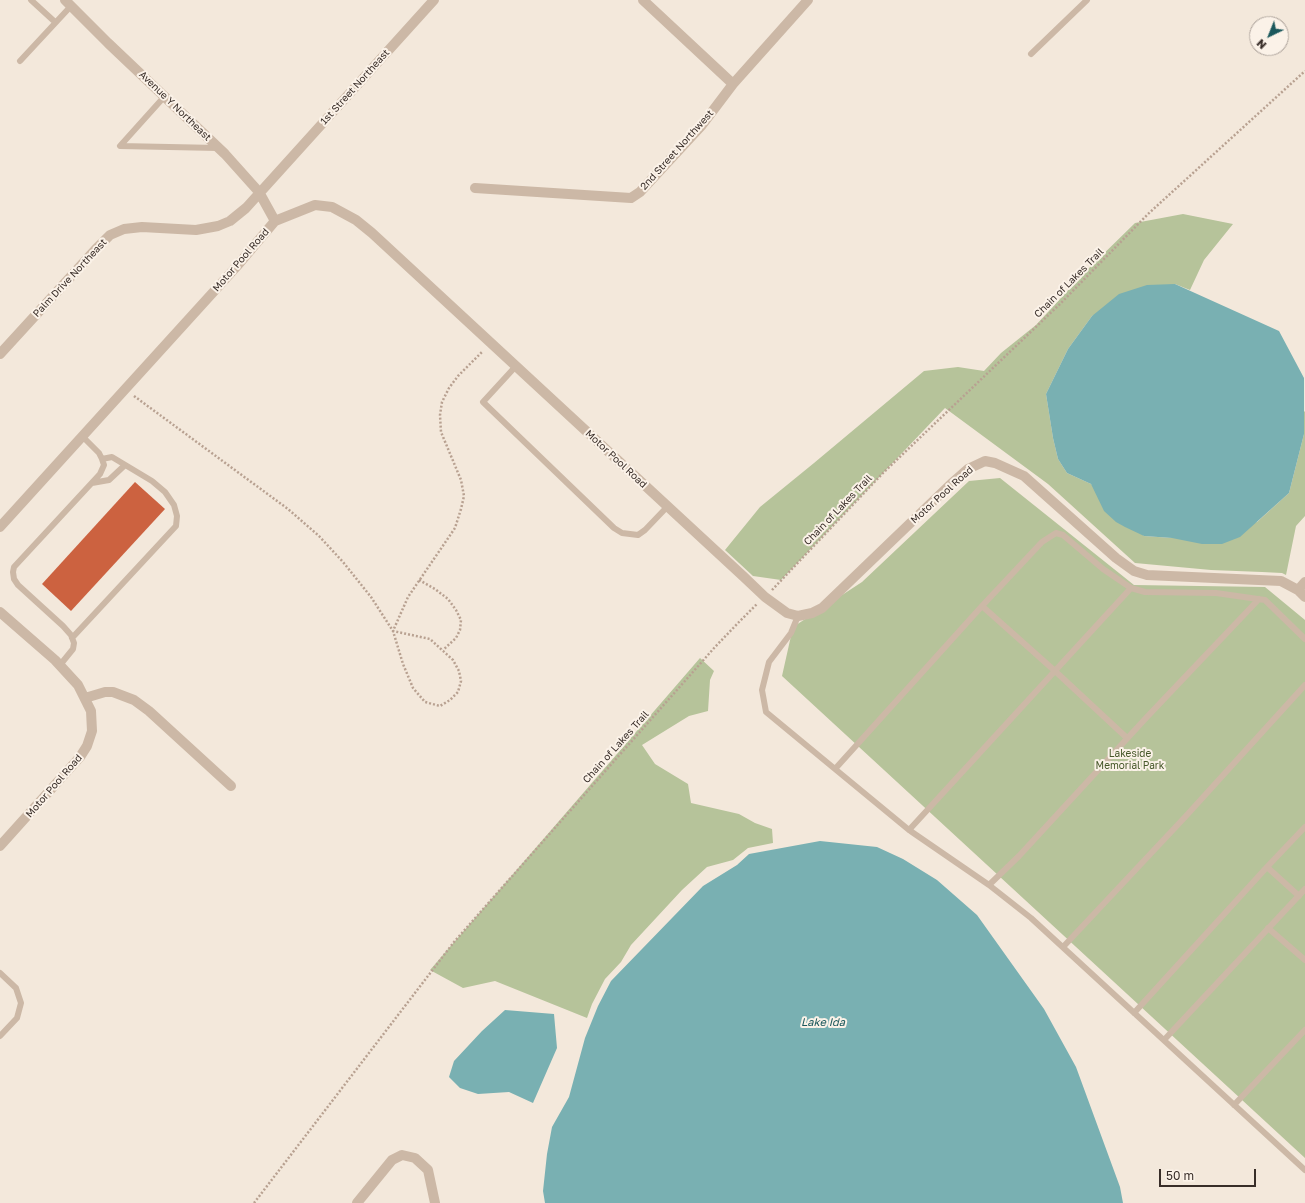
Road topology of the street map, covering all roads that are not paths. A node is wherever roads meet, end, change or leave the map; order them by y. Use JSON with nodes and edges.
{"nodes":[{"id":1,"x":31,"y":0,"type":"edge"},
{"id":2,"x":81,"y":0,"type":"edge"},
{"id":3,"x":434,"y":0,"type":"edge"},
{"id":4,"x":643,"y":0,"type":"edge"},
{"id":5,"x":808,"y":0,"type":"edge"},
{"id":6,"x":1087,"y":0,"type":"edge"},
{"id":7,"x":70,"y":4,"type":"edge"},
{"id":8,"x":55,"y":22,"type":"junction"},
{"id":9,"x":1031,"y":54,"type":"dead end"},
{"id":10,"x":20,"y":61,"type":"dead end"},
{"id":11,"x":733,"y":84,"type":"junction"},
{"id":12,"x":164,"y":97,"type":"junction"},
{"id":13,"x":218,"y":148,"type":"junction"},
{"id":14,"x":276,"y":174,"type":"joint"},
{"id":15,"x":475,"y":188,"type":"dead end"},
{"id":16,"x":259,"y":192,"type":"junction"},
{"id":17,"x":275,"y":221,"type":"junction"},
{"id":18,"x":0,"y":354,"type":"edge"},
{"id":19,"x":516,"y":366,"type":"junction"},
{"id":20,"x":82,"y":436,"type":"junction"},
{"id":21,"x":102,"y":458,"type":"junction"},
{"id":22,"x":125,"y":465,"type":"junction"},
{"id":23,"x":92,"y":483,"type":"junction"},
{"id":24,"x":668,"y":507,"type":"junction"},
{"id":25,"x":0,"y":527,"type":"edge"},
{"id":26,"x":1305,"y":582,"type":"edge"},
{"id":27,"x":1131,"y":588,"type":"junction"},
{"id":28,"x":1301,"y":593,"type":"edge"},
{"id":29,"x":1259,"y":599,"type":"junction"},
{"id":30,"x":982,"y":606,"type":"junction"},
{"id":31,"x":0,"y":612,"type":"edge"},
{"id":32,"x":798,"y":616,"type":"junction"},
{"id":33,"x":72,"y":638,"type":"junction"},
{"id":34,"x":1305,"y":639,"type":"edge"},
{"id":35,"x":60,"y":665,"type":"junction"},
{"id":36,"x":1055,"y":671,"type":"junction"},
{"id":37,"x":1305,"y":685,"type":"edge"},
{"id":38,"x":85,"y":698,"type":"junction"},
{"id":39,"x":1127,"y":738,"type":"junction"},
{"id":40,"x":835,"y":769,"type":"junction"},
{"id":41,"x":231,"y":786,"type":"dead end"},
{"id":42,"x":1305,"y":827,"type":"edge"},
{"id":43,"x":909,"y":830,"type":"junction"},
{"id":44,"x":0,"y":846,"type":"edge"},
{"id":45,"x":1267,"y":867,"type":"junction"},
{"id":46,"x":989,"y":885,"type":"junction"},
{"id":47,"x":1305,"y":889,"type":"edge"},
{"id":48,"x":1299,"y":896,"type":"junction"},
{"id":49,"x":1268,"y":928,"type":"junction"},
{"id":50,"x":1063,"y":948,"type":"junction"},
{"id":51,"x":1305,"y":960,"type":"edge"},
{"id":52,"x":0,"y":973,"type":"edge"},
{"id":53,"x":1134,"y":1013,"type":"junction"},
{"id":54,"x":1305,"y":1030,"type":"edge"},
{"id":55,"x":0,"y":1036,"type":"edge"},
{"id":56,"x":1164,"y":1040,"type":"junction"},
{"id":57,"x":1234,"y":1105,"type":"junction"},
{"id":58,"x":1305,"y":1170,"type":"edge"},
{"id":59,"x":357,"y":1203,"type":"edge"},
{"id":60,"x":435,"y":1203,"type":"edge"}],
"edges":[{"from":1,"to":8,"type":"lane"},
{"from":2,"to":7,"type":"street"},
{"from":3,"to":14,"type":"street","name":"1st Street Northeast"},
{"from":4,"to":11,"type":"street"},
{"from":5,"to":11,"type":"street","name":"2nd Street Northwest"},
{"from":6,"to":9,"type":"lane"},
{"from":7,"to":8,"type":"lane"},
{"from":7,"to":12,"type":"street","name":"Avenue Y Northeast"},
{"from":8,"to":10,"type":"lane"},
{"from":11,"to":15,"type":"street","name":"2nd Street Northwest"},
{"from":12,"to":13,"type":"street","name":"Avenue Y Northeast"},
{"from":12,"to":13,"type":"lane"},
{"from":13,"to":16,"type":"street","name":"Avenue Y Northeast"},
{"from":14,"to":16,"type":"street","name":"Palm Drive Northeast"},
{"from":16,"to":17,"type":"street","name":"Avenue Y Northeast"},
{"from":16,"to":18,"type":"street","name":"Palm Drive Northeast"},
{"from":17,"to":19,"type":"street","name":"Motor Pool Road"},
{"from":17,"to":20,"type":"street","name":"Motor Pool Road"},
{"from":19,"to":24,"type":"street","name":"Motor Pool Road"},
{"from":19,"to":24,"type":"lane"},
{"from":20,"to":21,"type":"lane"},
{"from":20,"to":25,"type":"street","name":"Motor Pool Road"},
{"from":21,"to":22,"type":"lane"},
{"from":21,"to":23,"type":"lane"},
{"from":22,"to":23,"type":"lane"},
{"from":22,"to":33,"type":"lane"},
{"from":23,"to":33,"type":"lane"},
{"from":24,"to":32,"type":"street","name":"Motor Pool Road"},
{"from":26,"to":28,"type":"street"},
{"from":27,"to":29,"type":"lane"},
{"from":27,"to":30,"type":"lane"},
{"from":27,"to":36,"type":"lane"},
{"from":28,"to":32,"type":"street","name":"Motor Pool Road"},
{"from":29,"to":34,"type":"lane"},
{"from":29,"to":39,"type":"lane"},
{"from":30,"to":36,"type":"lane"},
{"from":30,"to":40,"type":"lane"},
{"from":31,"to":35,"type":"street","name":"Motor Pool Road"},
{"from":32,"to":40,"type":"lane"},
{"from":33,"to":35,"type":"lane"},
{"from":35,"to":38,"type":"street","name":"Motor Pool Road"},
{"from":36,"to":39,"type":"lane"},
{"from":36,"to":43,"type":"lane"},
{"from":37,"to":50,"type":"lane"},
{"from":38,"to":41,"type":"street"},
{"from":38,"to":44,"type":"street","name":"Motor Pool Road"},
{"from":39,"to":46,"type":"lane"},
{"from":40,"to":43,"type":"lane"},
{"from":42,"to":45,"type":"lane"},
{"from":43,"to":46,"type":"lane"},
{"from":45,"to":48,"type":"lane"},
{"from":45,"to":53,"type":"lane"},
{"from":46,"to":50,"type":"lane"},
{"from":47,"to":48,"type":"lane"},
{"from":48,"to":49,"type":"lane"},
{"from":49,"to":51,"type":"lane"},
{"from":49,"to":56,"type":"lane"},
{"from":50,"to":53,"type":"lane"},
{"from":52,"to":55,"type":"lane"},
{"from":53,"to":56,"type":"lane"},
{"from":54,"to":57,"type":"lane"},
{"from":56,"to":57,"type":"lane"},
{"from":57,"to":58,"type":"lane"},
{"from":59,"to":60,"type":"street"}]}
